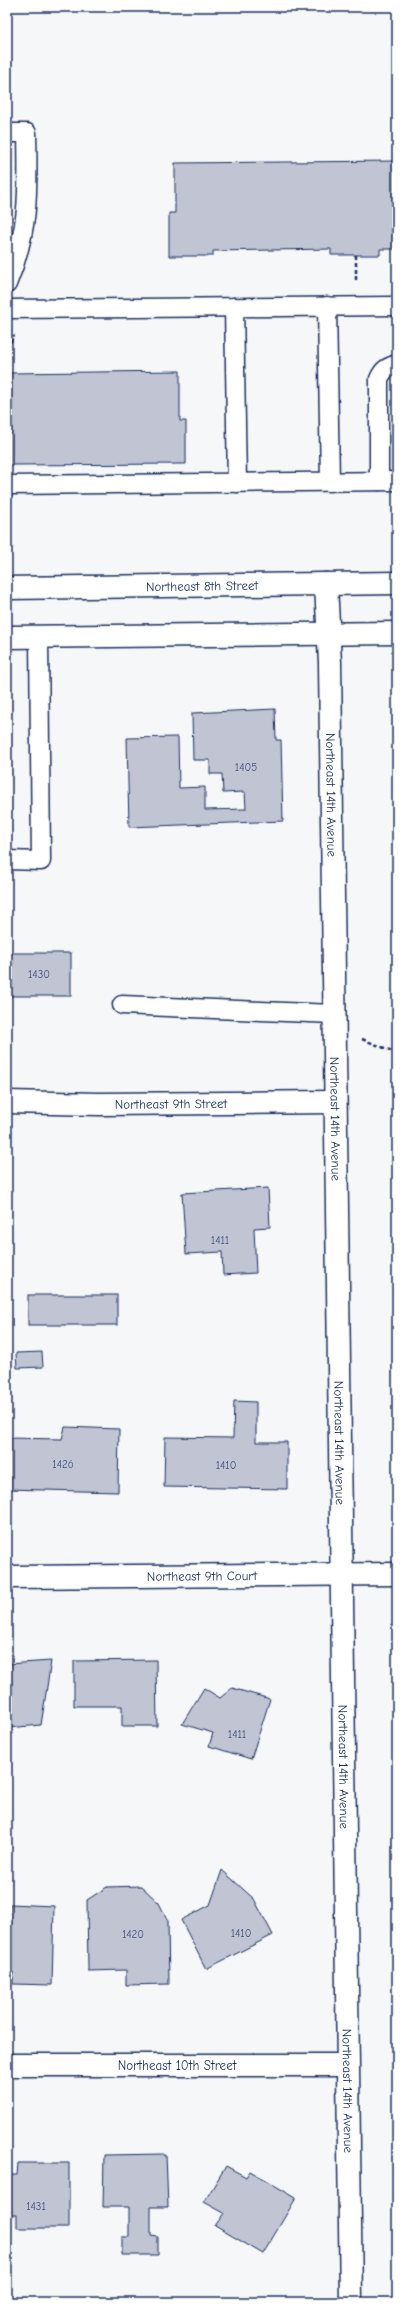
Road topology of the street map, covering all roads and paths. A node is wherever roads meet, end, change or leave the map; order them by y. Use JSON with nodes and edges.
{"nodes":[{"id":1,"x":7,"y":133,"type":"edge"},
{"id":2,"x":356,"y":255,"type":"dead end"},
{"id":3,"x":356,"y":282,"type":"dead end"},
{"id":4,"x":7,"y":284,"type":"edge"},
{"id":5,"x":327,"y":306,"type":"junction"},
{"id":6,"x":397,"y":306,"type":"edge"},
{"id":7,"x":234,"y":307,"type":"junction"},
{"id":8,"x":7,"y":309,"type":"edge"},
{"id":9,"x":16,"y":333,"type":"dead end"},
{"id":10,"x":7,"y":349,"type":"edge"},
{"id":11,"x":397,"y":364,"type":"edge"},
{"id":12,"x":379,"y":481,"type":"junction"},
{"id":13,"x":397,"y":481,"type":"edge"},
{"id":14,"x":330,"y":482,"type":"junction"},
{"id":15,"x":237,"y":483,"type":"junction"},
{"id":16,"x":7,"y":485,"type":"edge"},
{"id":17,"x":397,"y":583,"type":"edge"},
{"id":18,"x":326,"y":584,"type":"junction"},
{"id":19,"x":7,"y":588,"type":"edge"},
{"id":20,"x":397,"y":633,"type":"edge"},
{"id":21,"x":329,"y":634,"type":"junction"},
{"id":22,"x":38,"y":636,"type":"junction"},
{"id":23,"x":7,"y":637,"type":"edge"},
{"id":24,"x":7,"y":860,"type":"edge"},
{"id":25,"x":122,"y":1005,"type":"dead end"},
{"id":26,"x":334,"y":1021,"type":"junction"},
{"id":27,"x":397,"y":1053,"type":"edge"},
{"id":28,"x":7,"y":1102,"type":"edge"},
{"id":29,"x":335,"y":1102,"type":"junction"},
{"id":30,"x":340,"y":1574,"type":"junction"},
{"id":31,"x":397,"y":1574,"type":"edge"},
{"id":32,"x":7,"y":1578,"type":"edge"},
{"id":33,"x":7,"y":2065,"type":"edge"},
{"id":34,"x":347,"y":2065,"type":"junction"},
{"id":35,"x":351,"y":2302,"type":"edge"}],
"edges":[{"from":1,"to":4,"type":"lane"},
{"from":2,"to":3,"type":"path"},
{"from":5,"to":6,"type":"lane"},
{"from":5,"to":7,"type":"lane"},
{"from":5,"to":14,"type":"lane"},
{"from":7,"to":8,"type":"lane"},
{"from":7,"to":15,"type":"lane"},
{"from":9,"to":10,"type":"path"},
{"from":11,"to":12,"type":"lane"},
{"from":12,"to":13,"type":"lane"},
{"from":12,"to":14,"type":"lane"},
{"from":14,"to":15,"type":"lane"},
{"from":15,"to":16,"type":"lane"},
{"from":17,"to":18,"type":"street","name":"Northeast 8th Street"},
{"from":18,"to":19,"type":"street","name":"Northeast 8th Street"},
{"from":18,"to":21,"type":"street","name":"Northeast 14th Avenue"},
{"from":20,"to":21,"type":"street"},
{"from":21,"to":22,"type":"street"},
{"from":21,"to":26,"type":"street","name":"Northeast 14th Avenue"},
{"from":22,"to":23,"type":"street"},
{"from":22,"to":24,"type":"lane"},
{"from":25,"to":26,"type":"lane"},
{"from":26,"to":27,"type":"path"},
{"from":26,"to":29,"type":"street","name":"Northeast 14th Avenue"},
{"from":28,"to":29,"type":"street","name":"Northeast 9th Street"},
{"from":29,"to":30,"type":"street","name":"Northeast 14th Avenue"},
{"from":30,"to":31,"type":"street","name":"Northeast 9th Court"},
{"from":30,"to":32,"type":"street","name":"Northeast 9th Court"},
{"from":30,"to":34,"type":"street","name":"Northeast 14th Avenue"},
{"from":33,"to":34,"type":"street","name":"Northeast 10th Street"},
{"from":34,"to":35,"type":"street","name":"Northeast 14th Avenue"}]}
